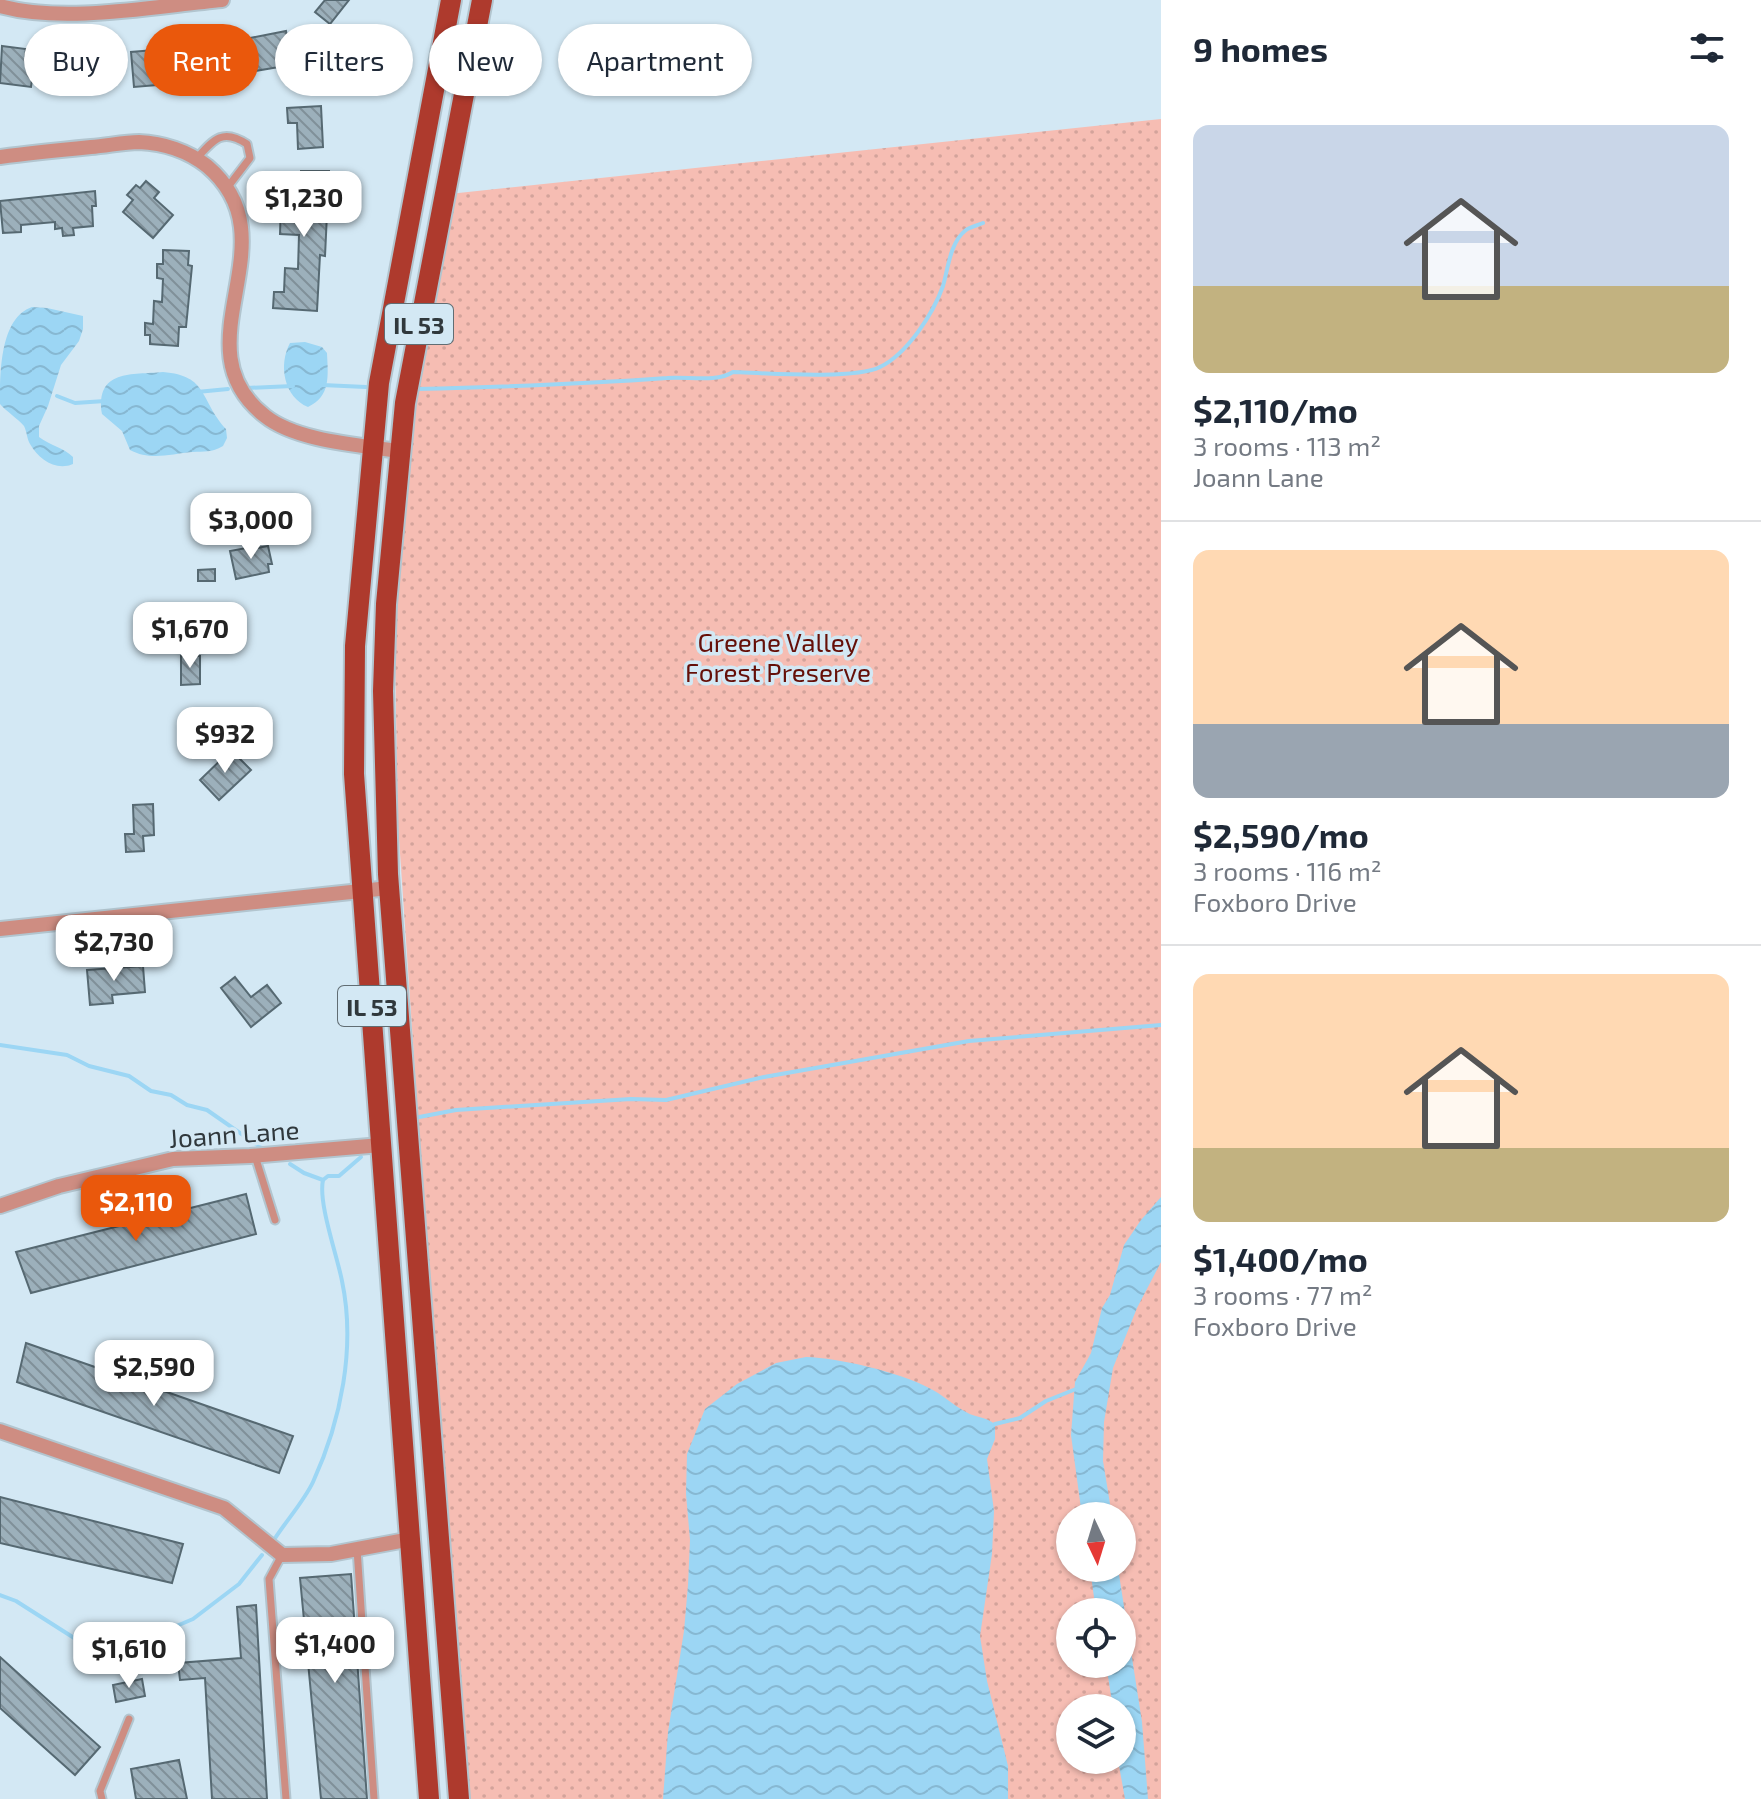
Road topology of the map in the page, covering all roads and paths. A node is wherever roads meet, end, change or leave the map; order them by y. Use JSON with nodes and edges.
{"nodes":[{"id":1,"x":222,"y":0,"type":"edge"},
{"id":2,"x":451,"y":0,"type":"edge"},
{"id":3,"x":482,"y":0,"type":"edge"},
{"id":4,"x":0,"y":6,"type":"edge"},
{"id":5,"x":88,"y":6,"type":"edge"},
{"id":6,"x":0,"y":157,"type":"edge"},
{"id":7,"x":197,"y":158,"type":"junction"},
{"id":8,"x":227,"y":188,"type":"junction"},
{"id":9,"x":373,"y":447,"type":"junction"},
{"id":10,"x":399,"y":451,"type":"junction"},
{"id":11,"x":389,"y":888,"type":"junction"},
{"id":12,"x":361,"y":890,"type":"junction"},
{"id":13,"x":0,"y":929,"type":"edge"},
{"id":14,"x":381,"y":1145,"type":"junction"},
{"id":15,"x":255,"y":1156,"type":"junction"},
{"id":16,"x":0,"y":1206,"type":"edge"},
{"id":17,"x":275,"y":1220,"type":"dead end"},
{"id":18,"x":0,"y":1431,"type":"edge"},
{"id":19,"x":411,"y":1539,"type":"junction"},
{"id":20,"x":357,"y":1549,"type":"junction"},
{"id":21,"x":282,"y":1555,"type":"junction"},
{"id":22,"x":129,"y":1719,"type":"dead end"},
{"id":23,"x":102,"y":1799,"type":"edge"},
{"id":24,"x":286,"y":1799,"type":"edge"},
{"id":25,"x":374,"y":1799,"type":"edge"},
{"id":26,"x":429,"y":1799,"type":"edge"},
{"id":27,"x":459,"y":1799,"type":"edge"}],
"edges":[{"from":1,"to":5,"type":"street"},
{"from":2,"to":9,"type":"main road","number":"IL 53"},
{"from":3,"to":10,"type":"main road","number":"IL 53"},
{"from":4,"to":5,"type":"street"},
{"from":6,"to":7,"type":"street"},
{"from":7,"to":8,"type":"street"},
{"from":7,"to":8,"type":"lane"},
{"from":8,"to":9,"type":"street"},
{"from":9,"to":10,"type":"street"},
{"from":9,"to":12,"type":"main road","number":"IL 53"},
{"from":10,"to":11,"type":"main road","number":"IL 53"},
{"from":11,"to":12,"type":"street"},
{"from":11,"to":27,"type":"main road","number":"IL 53"},
{"from":12,"to":13,"type":"street"},
{"from":12,"to":14,"type":"main road","number":"IL 53"},
{"from":14,"to":15,"type":"street","name":"Joann Lane"},
{"from":14,"to":19,"type":"main road","number":"IL 53"},
{"from":15,"to":16,"type":"street","name":"Joann Lane"},
{"from":15,"to":17,"type":"lane"},
{"from":18,"to":21,"type":"street"},
{"from":19,"to":20,"type":"street"},
{"from":19,"to":26,"type":"main road","number":"IL 53"},
{"from":20,"to":21,"type":"street"},
{"from":20,"to":25,"type":"lane"},
{"from":21,"to":24,"type":"lane"},
{"from":22,"to":23,"type":"lane"}]}
